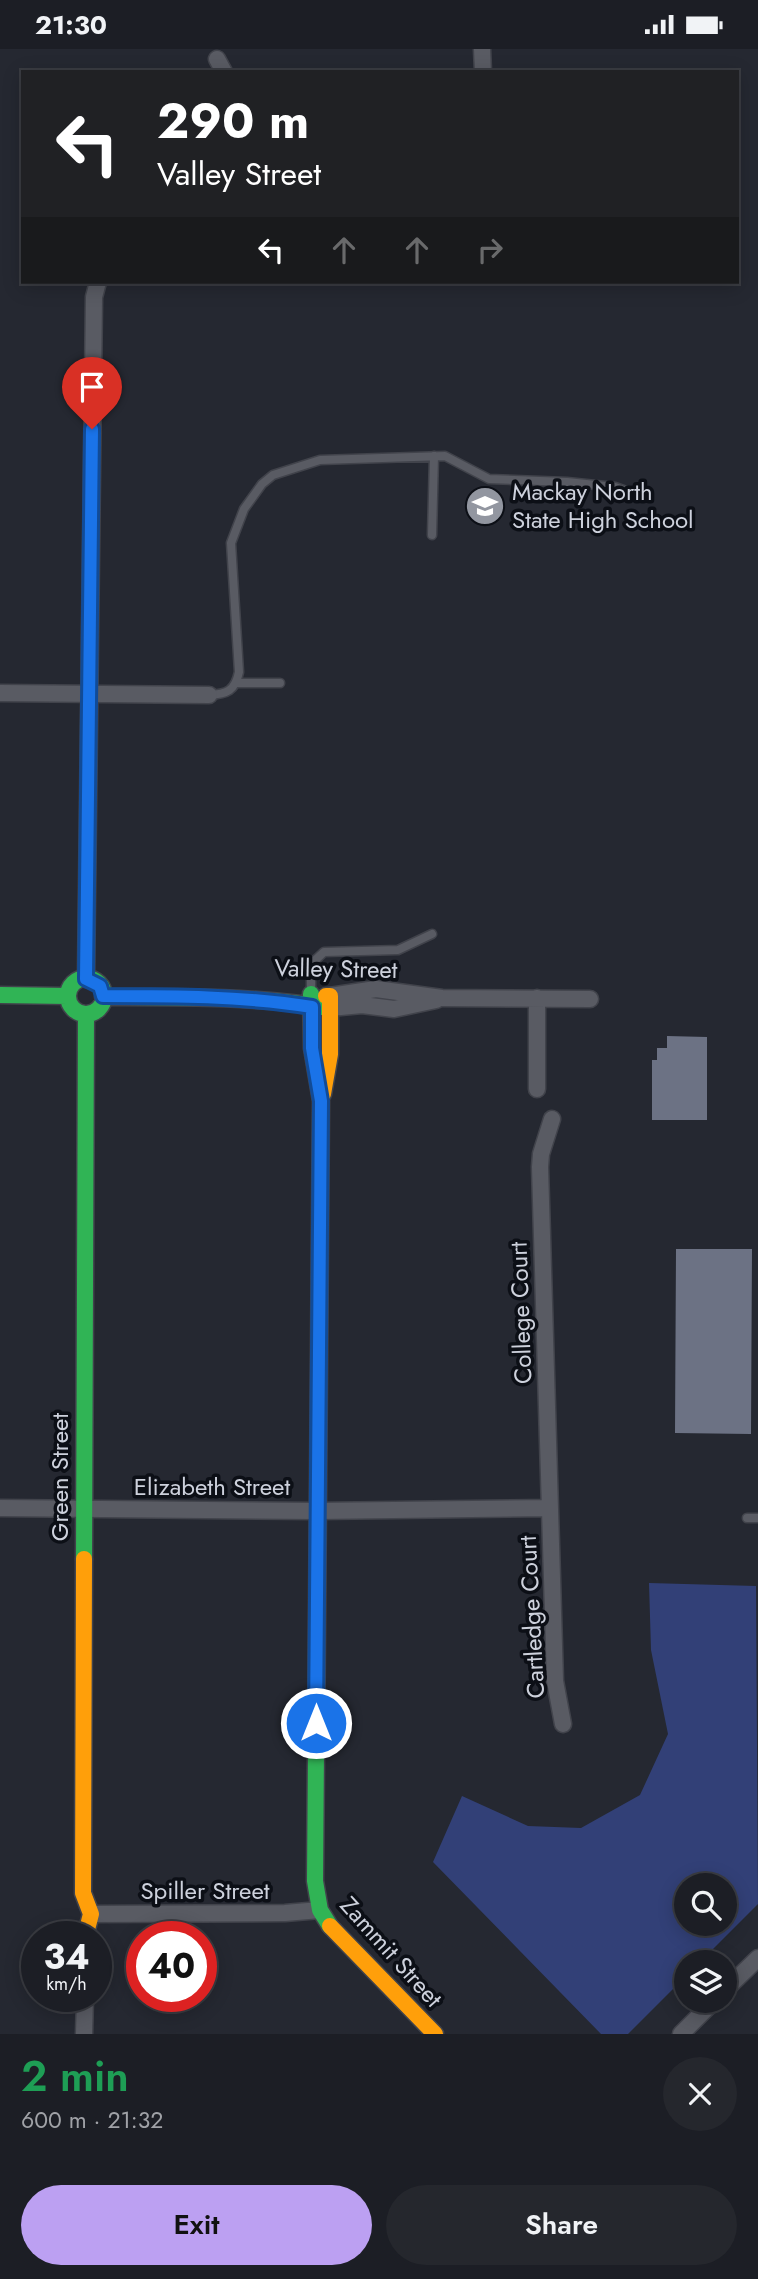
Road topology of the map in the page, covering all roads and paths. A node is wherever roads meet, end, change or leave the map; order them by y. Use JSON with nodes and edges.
{"nodes":[{"id":1,"x":482,"y":49,"type":"edge"},
{"id":2,"x":483,"y":70,"type":"edge"},
{"id":3,"x":97,"y":284,"type":"edge"},
{"id":4,"x":434,"y":456,"type":"junction"},
{"id":5,"x":626,"y":491,"type":"dead end"},
{"id":6,"x":432,"y":535,"type":"dead end"},
{"id":7,"x":237,"y":683,"type":"junction"},
{"id":8,"x":280,"y":683,"type":"dead end"},
{"id":9,"x":0,"y":693,"type":"edge"},
{"id":10,"x":88,"y":694,"type":"junction"},
{"id":11,"x":209,"y":695,"type":"joint"},
{"id":12,"x":432,"y":934,"type":"dead end"},
{"id":13,"x":86,"y":979,"type":"junction"},
{"id":14,"x":0,"y":995,"type":"edge"},
{"id":15,"x":68,"y":996,"type":"junction"},
{"id":16,"x":103,"y":996,"type":"junction"},
{"id":17,"x":537,"y":998,"type":"junction"},
{"id":18,"x":590,"y":999,"type":"dead end"},
{"id":19,"x":312,"y":1000,"type":"junction"},
{"id":20,"x":330,"y":1002,"type":"junction"},
{"id":21,"x":86,"y":1014,"type":"junction"},
{"id":22,"x":537,"y":1089,"type":"dead end"},
{"id":23,"x":321,"y":1101,"type":"junction"},
{"id":24,"x":552,"y":1119,"type":"dead end"},
{"id":25,"x":0,"y":1508,"type":"edge"},
{"id":26,"x":550,"y":1508,"type":"junction"},
{"id":27,"x":82,"y":1509,"type":"junction"},
{"id":28,"x":317,"y":1511,"type":"junction"},
{"id":29,"x":747,"y":1518,"type":"dead end"},
{"id":30,"x":758,"y":1518,"type":"edge"},
{"id":31,"x":563,"y":1724,"type":"dead end"},
{"id":32,"x":320,"y":1910,"type":"junction"},
{"id":33,"x":90,"y":1914,"type":"junction"},
{"id":34,"x":88,"y":1921,"type":"edge"},
{"id":35,"x":758,"y":1958,"type":"edge"},
{"id":36,"x":737,"y":1978,"type":"edge"},
{"id":37,"x":85,"y":2012,"type":"edge"},
{"id":38,"x":702,"y":2013,"type":"edge"},
{"id":39,"x":84,"y":2034,"type":"edge"},
{"id":40,"x":435,"y":2034,"type":"edge"},
{"id":41,"x":681,"y":2034,"type":"edge"}],
"edges":[{"from":1,"to":2,"type":"street"},
{"from":3,"to":10,"type":"street"},
{"from":4,"to":5,"type":"lane"},
{"from":4,"to":6,"type":"lane"},
{"from":4,"to":7,"type":"lane"},
{"from":7,"to":8,"type":"lane"},
{"from":7,"to":11,"type":"lane"},
{"from":9,"to":10,"type":"street"},
{"from":10,"to":11,"type":"street"},
{"from":10,"to":13,"type":"street"},
{"from":12,"to":19,"type":"lane"},
{"from":13,"to":15,"type":"street"},
{"from":13,"to":16,"type":"street"},
{"from":14,"to":15,"type":"street"},
{"from":15,"to":21,"type":"street"},
{"from":16,"to":19,"type":"street","name":"Valley Street"},
{"from":16,"to":21,"type":"street"},
{"from":17,"to":18,"type":"street","name":"Valley Street"},
{"from":17,"to":20,"type":"street","name":"Valley Street"},
{"from":17,"to":22,"type":"street"},
{"from":19,"to":20,"type":"street","name":"Valley Street"},
{"from":19,"to":23,"type":"street","name":"Zammit Street"},
{"from":20,"to":23,"type":"street","name":"Zammit Street"},
{"from":21,"to":27,"type":"street","name":"Green Street"},
{"from":23,"to":28,"type":"street","name":"Zammit Street"},
{"from":24,"to":26,"type":"street","name":"College Court"},
{"from":25,"to":27,"type":"street","name":"Elizabeth Street"},
{"from":26,"to":28,"type":"street","name":"Elizabeth Street"},
{"from":26,"to":31,"type":"street","name":"Cartledge Court"},
{"from":27,"to":28,"type":"street","name":"Elizabeth Street"},
{"from":27,"to":33,"type":"street","name":"Green Street"},
{"from":28,"to":32,"type":"street","name":"Zammit Street"},
{"from":29,"to":30,"type":"lane"},
{"from":32,"to":33,"type":"street","name":"Spiller Street"},
{"from":32,"to":40,"type":"street","name":"Zammit Street"},
{"from":33,"to":34,"type":"street","name":"Green Street"},
{"from":35,"to":36,"type":"street"},
{"from":37,"to":39,"type":"street"},
{"from":38,"to":41,"type":"street"}]}
